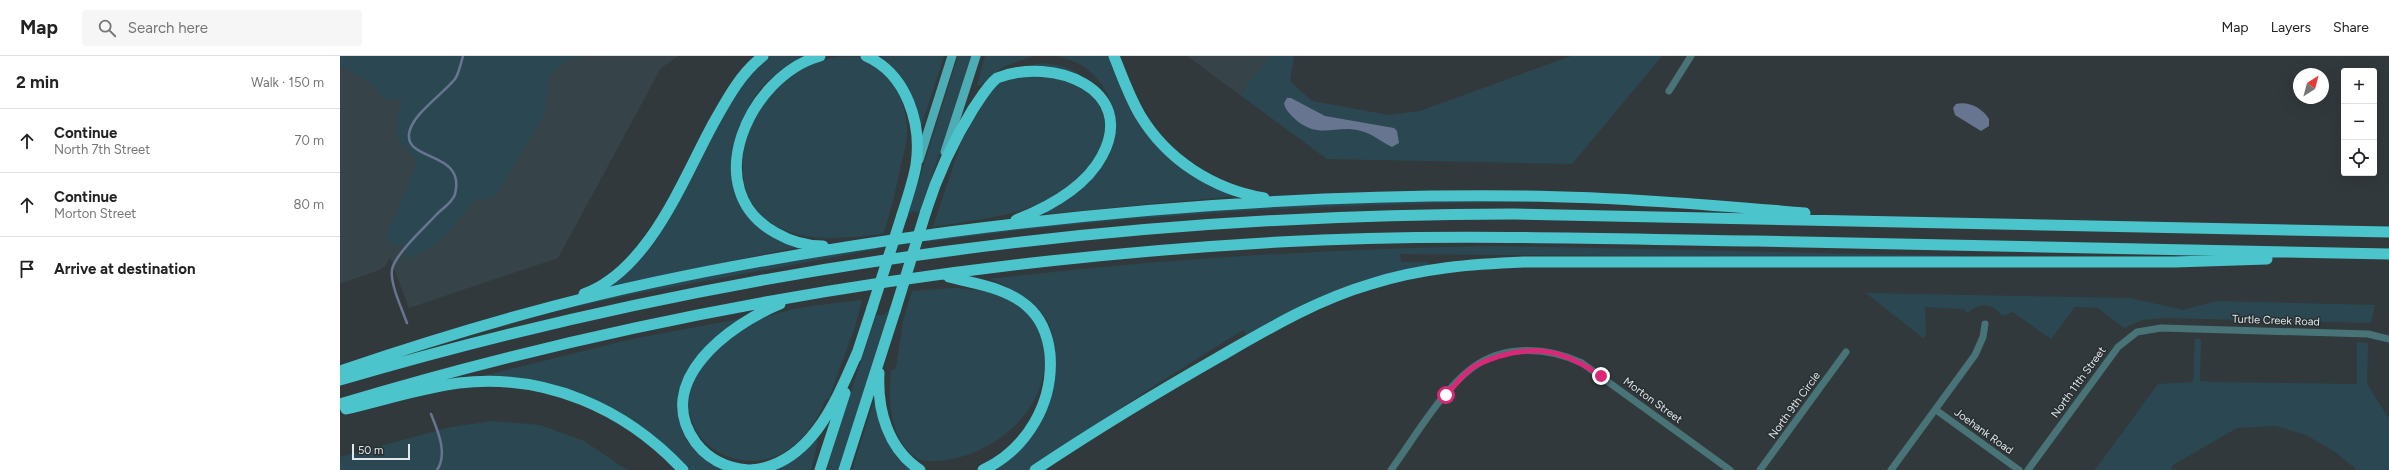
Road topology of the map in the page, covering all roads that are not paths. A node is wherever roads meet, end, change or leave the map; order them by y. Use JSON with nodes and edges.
{"nodes":[{"id":1,"x":763,"y":56,"type":"edge"},
{"id":2,"x":820,"y":56,"type":"edge"},
{"id":3,"x":866,"y":56,"type":"edge"},
{"id":4,"x":952,"y":56,"type":"edge"},
{"id":5,"x":976,"y":56,"type":"edge"},
{"id":6,"x":1114,"y":56,"type":"edge"},
{"id":7,"x":1691,"y":56,"type":"edge"},
{"id":8,"x":1029,"y":60,"type":"dead end"},
{"id":9,"x":1078,"y":68,"type":"dead end"},
{"id":10,"x":1669,"y":91,"type":"dead end"},
{"id":11,"x":939,"y":172,"type":"junction"},
{"id":12,"x":913,"y":181,"type":"junction"},
{"id":13,"x":1279,"y":201,"type":"junction"},
{"id":14,"x":1917,"y":222,"type":"junction"},
{"id":15,"x":993,"y":227,"type":"junction"},
{"id":16,"x":2389,"y":232,"type":"edge"},
{"id":17,"x":847,"y":246,"type":"junction"},
{"id":18,"x":2384,"y":254,"type":"edge"},
{"id":19,"x":944,"y":275,"type":"junction"},
{"id":20,"x":820,"y":292,"type":"junction"},
{"id":21,"x":554,"y":306,"type":"junction"},
{"id":22,"x":1985,"y":324,"type":"dead end"},
{"id":23,"x":2161,"y":328,"type":"joint"},
{"id":24,"x":2389,"y":339,"type":"edge"},
{"id":25,"x":858,"y":351,"type":"junction"},
{"id":26,"x":1846,"y":352,"type":"dead end"},
{"id":27,"x":881,"y":353,"type":"junction"},
{"id":28,"x":340,"y":371,"type":"edge"},
{"id":29,"x":340,"y":380,"type":"edge"},
{"id":30,"x":340,"y":404,"type":"edge"},
{"id":31,"x":1936,"y":410,"type":"junction"},
{"id":32,"x":340,"y":411,"type":"edge"},
{"id":33,"x":683,"y":470,"type":"edge"},
{"id":34,"x":749,"y":470,"type":"edge"},
{"id":35,"x":820,"y":470,"type":"edge"},
{"id":36,"x":844,"y":470,"type":"edge"},
{"id":37,"x":920,"y":470,"type":"edge"},
{"id":38,"x":983,"y":470,"type":"edge"},
{"id":39,"x":1035,"y":470,"type":"edge"},
{"id":40,"x":1391,"y":470,"type":"edge"},
{"id":41,"x":1730,"y":470,"type":"edge"},
{"id":42,"x":1760,"y":470,"type":"edge"},
{"id":43,"x":1891,"y":470,"type":"edge"},
{"id":44,"x":2019,"y":470,"type":"edge"},
{"id":45,"x":2028,"y":470,"type":"edge"}],
"edges":[{"from":1,"to":21,"type":"highway"},
{"from":2,"to":17,"type":"highway"},
{"from":3,"to":12,"type":"highway"},
{"from":4,"to":12,"type":"main road"},
{"from":5,"to":11,"type":"main road"},
{"from":6,"to":13,"type":"highway"},
{"from":7,"to":10,"type":"street"},
{"from":8,"to":11,"type":"highway"},
{"from":9,"to":15,"type":"highway"},
{"from":11,"to":27,"type":"highway","bridge":true},
{"from":12,"to":25,"type":"highway","bridge":true},
{"from":13,"to":14,"type":"highway"},
{"from":13,"to":15,"type":"highway"},
{"from":14,"to":16,"type":"highway"},
{"from":14,"to":29,"type":"highway"},
{"from":15,"to":17,"type":"highway"},
{"from":17,"to":21,"type":"highway"},
{"from":18,"to":19,"type":"highway"},
{"from":18,"to":39,"type":"highway"},
{"from":19,"to":20,"type":"highway"},
{"from":19,"to":38,"type":"highway"},
{"from":20,"to":30,"type":"highway"},
{"from":20,"to":34,"type":"highway"},
{"from":21,"to":28,"type":"highway"},
{"from":22,"to":31,"type":"street"},
{"from":23,"to":24,"type":"street","name":"Turtle Creek Road"},
{"from":23,"to":45,"type":"street","name":"North 11th Street"},
{"from":25,"to":34,"type":"highway"},
{"from":25,"to":35,"type":"highway"},
{"from":26,"to":42,"type":"street","name":"North 9th Circle"},
{"from":27,"to":36,"type":"highway"},
{"from":27,"to":37,"type":"highway"},
{"from":31,"to":43,"type":"street"},
{"from":31,"to":44,"type":"street","name":"Joehank Road"},
{"from":32,"to":33,"type":"highway"},
{"from":40,"to":41,"type":"street","name":"Morton Street"}]}
